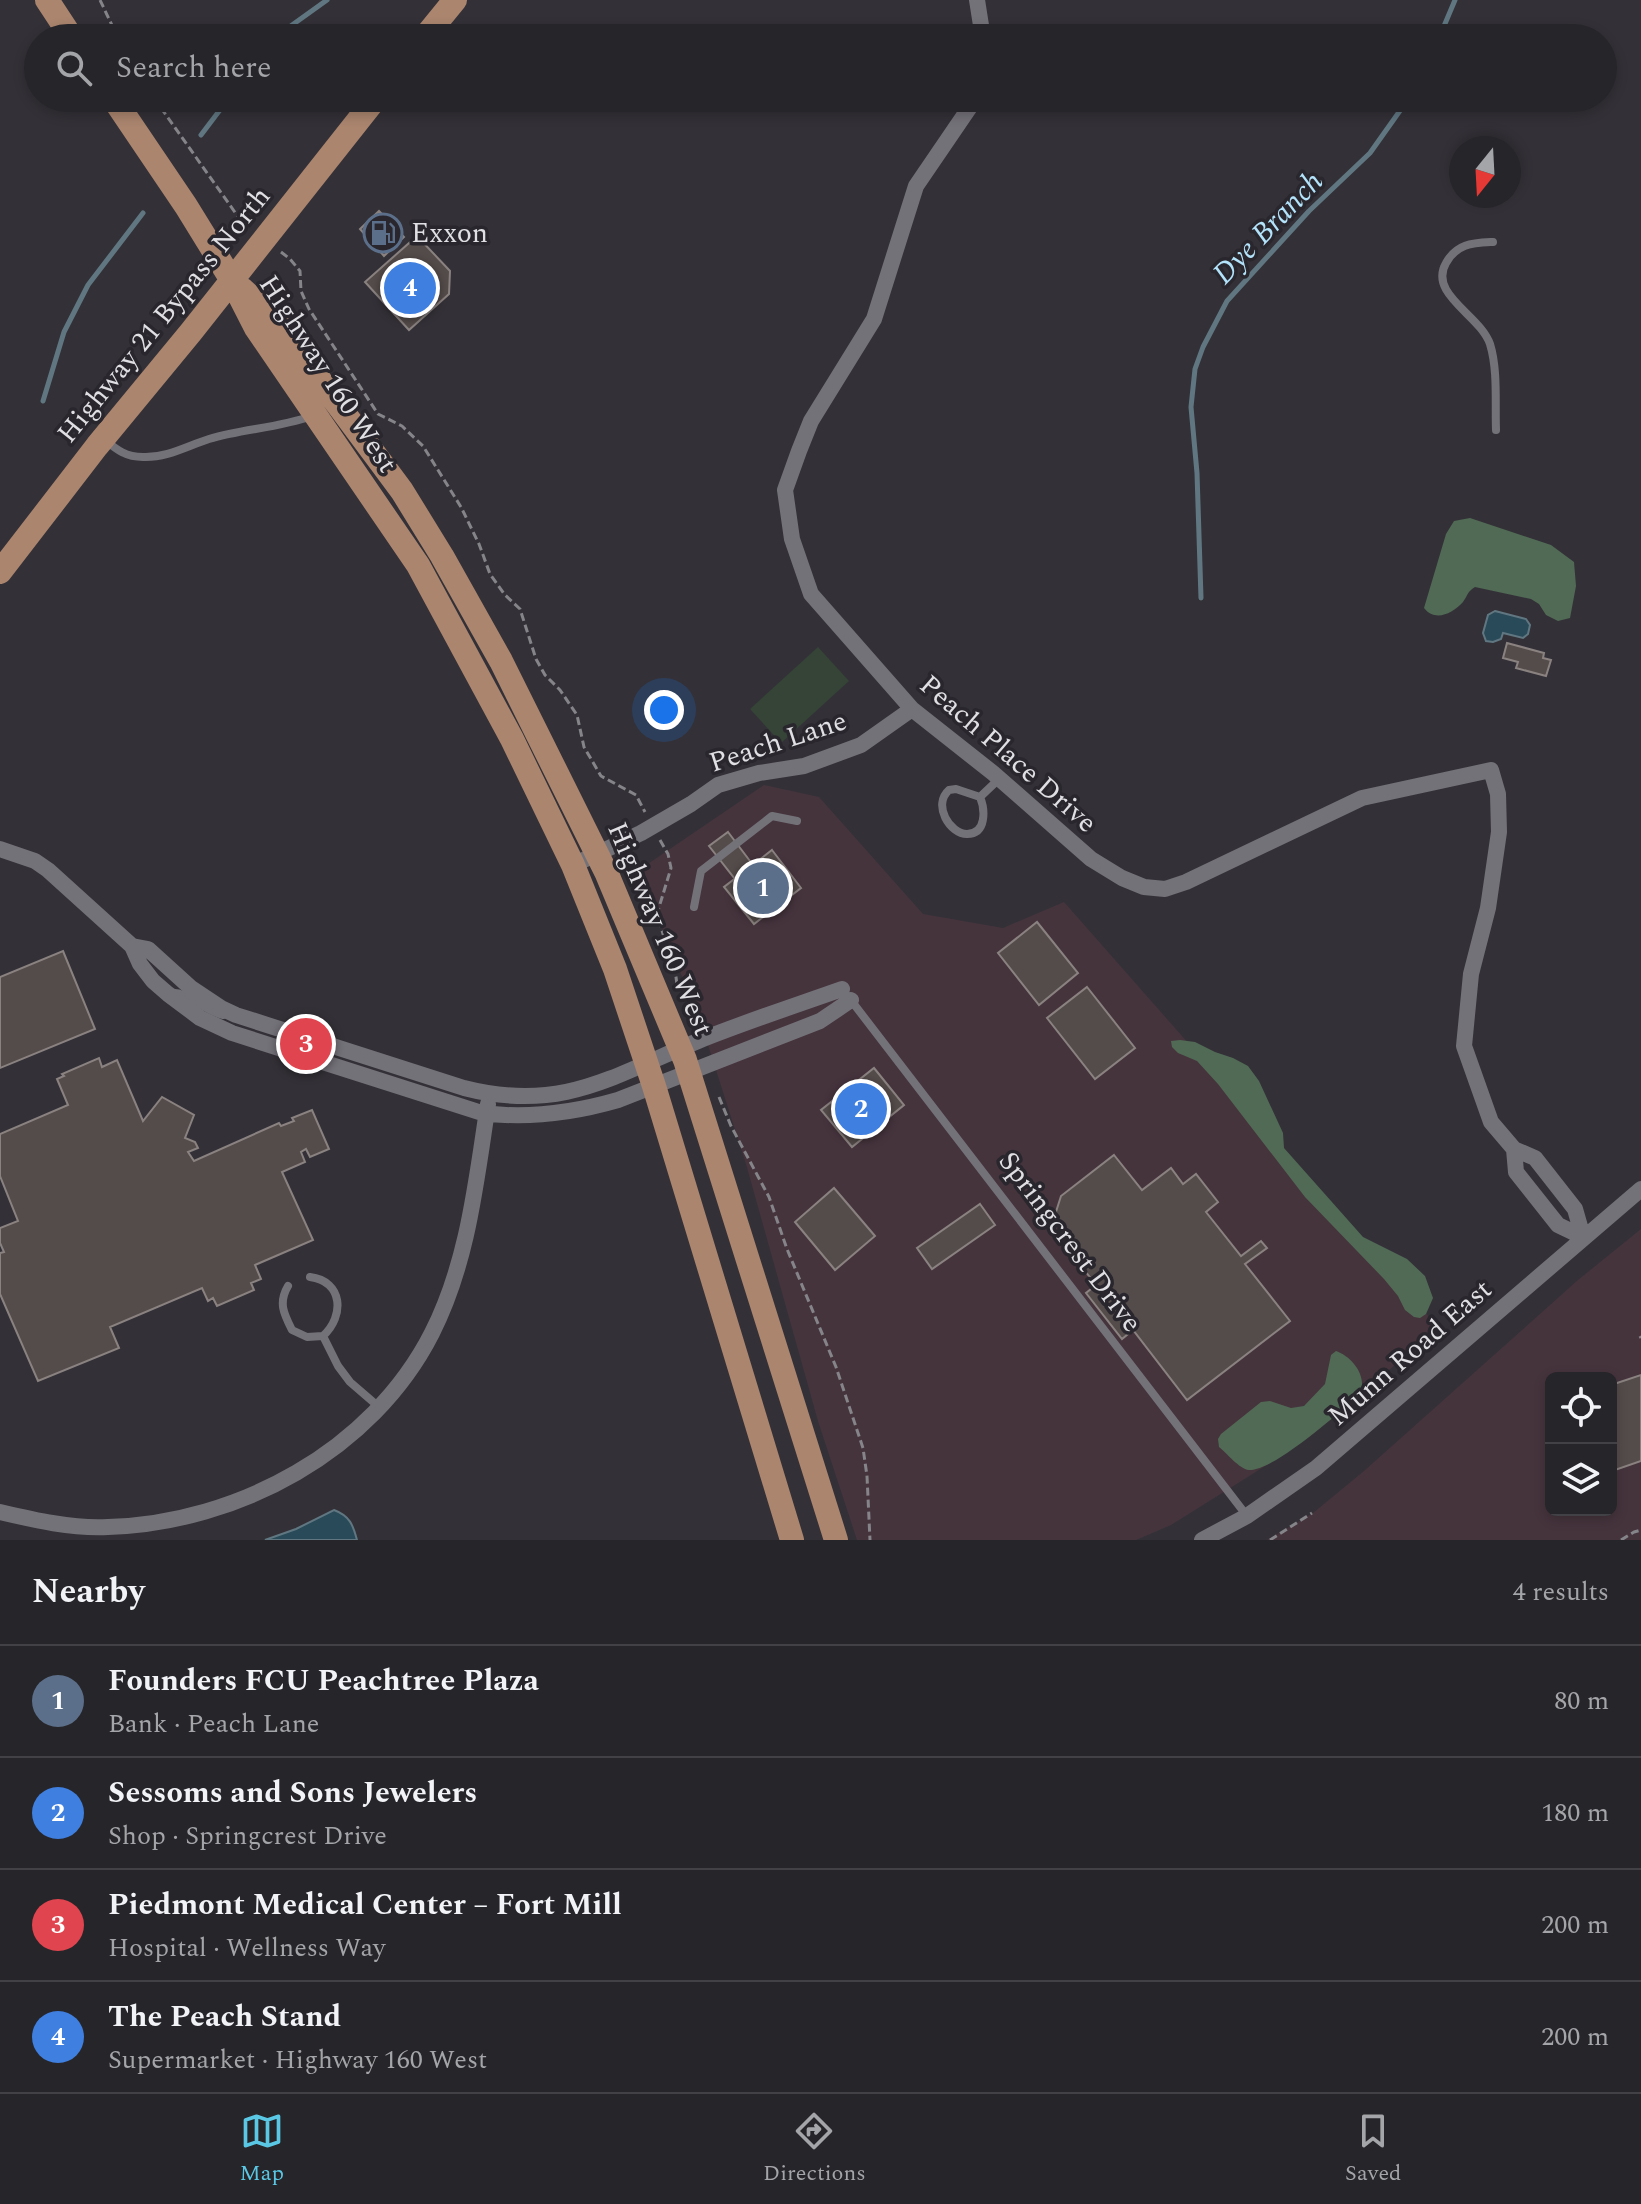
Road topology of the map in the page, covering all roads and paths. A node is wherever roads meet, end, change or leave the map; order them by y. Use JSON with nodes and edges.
{"nodes":[{"id":1,"x":47,"y":0,"type":"edge"},
{"id":2,"x":100,"y":0,"type":"edge"},
{"id":3,"x":455,"y":0,"type":"edge"},
{"id":4,"x":977,"y":0,"type":"edge"},
{"id":5,"x":63,"y":24,"type":"edge"},
{"id":6,"x":111,"y":24,"type":"edge"},
{"id":7,"x":435,"y":24,"type":"edge"},
{"id":8,"x":981,"y":24,"type":"edge"},
{"id":9,"x":122,"y":112,"type":"edge"},
{"id":10,"x":164,"y":112,"type":"edge"},
{"id":11,"x":365,"y":112,"type":"edge"},
{"id":12,"x":966,"y":112,"type":"edge"},
{"id":13,"x":239,"y":218,"type":"dead end"},
{"id":14,"x":1493,"y":242,"type":"dead end"},
{"id":15,"x":281,"y":252,"type":"dead end"},
{"id":16,"x":231,"y":279,"type":"junction"},
{"id":17,"x":317,"y":415,"type":"junction"},
{"id":18,"x":1496,"y":430,"type":"dead end"},
{"id":19,"x":103,"y":438,"type":"junction"},
{"id":20,"x":0,"y":572,"type":"edge"},
{"id":21,"x":912,"y":709,"type":"junction"},
{"id":22,"x":999,"y":779,"type":"junction"},
{"id":23,"x":980,"y":797,"type":"junction"},
{"id":24,"x":797,"y":821,"type":"dead end"},
{"id":25,"x":652,"y":826,"type":"junction"},
{"id":26,"x":0,"y":849,"type":"edge"},
{"id":27,"x":597,"y":854,"type":"junction"},
{"id":28,"x":573,"y":865,"type":"junction"},
{"id":29,"x":694,"y":907,"type":"dead end"},
{"id":30,"x":132,"y":946,"type":"junction"},
{"id":31,"x":168,"y":994,"type":"junction"},
{"id":32,"x":847,"y":994,"type":"junction"},
{"id":33,"x":678,"y":996,"type":"dead end"},
{"id":34,"x":236,"y":1015,"type":"junction"},
{"id":35,"x":268,"y":1026,"type":"junction"},
{"id":36,"x":264,"y":1043,"type":"junction"},
{"id":37,"x":317,"y":1061,"type":"junction"},
{"id":38,"x":666,"y":1068,"type":"junction"},
{"id":39,"x":412,"y":1072,"type":"junction"},
{"id":40,"x":717,"y":1093,"type":"dead end"},
{"id":41,"x":490,"y":1094,"type":"junction"},
{"id":42,"x":487,"y":1113,"type":"junction"},
{"id":43,"x":1514,"y":1149,"type":"junction"},
{"id":44,"x":1641,"y":1189,"type":"edge"},
{"id":45,"x":1583,"y":1237,"type":"junction"},
{"id":46,"x":310,"y":1277,"type":"dead end"},
{"id":47,"x":288,"y":1286,"type":"dead end"},
{"id":48,"x":323,"y":1336,"type":"junction"},
{"id":49,"x":379,"y":1407,"type":"junction"},
{"id":50,"x":0,"y":1512,"type":"edge"},
{"id":51,"x":1312,"y":1513,"type":"dead end"},
{"id":52,"x":1247,"y":1516,"type":"junction"},
{"id":53,"x":1641,"y":1530,"type":"edge"},
{"id":54,"x":792,"y":1540,"type":"edge"},
{"id":55,"x":836,"y":1540,"type":"edge"},
{"id":56,"x":870,"y":1540,"type":"edge"},
{"id":57,"x":1202,"y":1540,"type":"edge"},
{"id":58,"x":1270,"y":1540,"type":"edge"},
{"id":59,"x":1621,"y":1540,"type":"edge"}],
"edges":[{"from":1,"to":5,"type":"main road"},
{"from":2,"to":6,"type":"path"},
{"from":3,"to":7,"type":"main road"},
{"from":4,"to":8,"type":"street"},
{"from":9,"to":16,"type":"main road"},
{"from":10,"to":13,"type":"path"},
{"from":11,"to":16,"type":"main road","name":"Highway 21 Bypass North"},
{"from":12,"to":21,"type":"street","name":"Peach Place Drive"},
{"from":14,"to":18,"type":"lane"},
{"from":15,"to":25,"type":"path"},
{"from":16,"to":17,"type":"main road","name":"Highway 160 West"},
{"from":16,"to":19,"type":"main road","name":"Highway 21 Bypass North"},
{"from":16,"to":27,"type":"main road","name":"Highway 160 West"},
{"from":17,"to":19,"type":"lane"},
{"from":17,"to":28,"type":"main road","name":"Highway 160 West"},
{"from":19,"to":20,"type":"main road","name":"Highway 21 Bypass North"},
{"from":21,"to":22,"type":"street","name":"Peach Place Drive"},
{"from":21,"to":25,"type":"street","name":"Peach Lane"},
{"from":22,"to":23,"type":"lane"},
{"from":22,"to":43,"type":"street","name":"Peach Place Drive"},
{"from":23,"to":23,"type":"lane"},
{"from":24,"to":29,"type":"lane"},
{"from":25,"to":27,"type":"street","name":"Peach Lane"},
{"from":25,"to":33,"type":"path"},
{"from":26,"to":30,"type":"street"},
{"from":27,"to":28,"type":"street","name":"Peach Lane"},
{"from":27,"to":38,"type":"main road","name":"Highway 160 West"},
{"from":28,"to":38,"type":"main road","name":"Highway 160 West"},
{"from":30,"to":31,"type":"street"},
{"from":30,"to":34,"type":"street"},
{"from":31,"to":34,"type":"lane"},
{"from":31,"to":36,"type":"street"},
{"from":32,"to":38,"type":"street"},
{"from":32,"to":38,"type":"street"},
{"from":32,"to":52,"type":"lane","name":"Springcrest Drive"},
{"from":34,"to":35,"type":"street"},
{"from":35,"to":36,"type":"street"},
{"from":35,"to":39,"type":"street"},
{"from":36,"to":37,"type":"street"},
{"from":37,"to":39,"type":"lane"},
{"from":37,"to":42,"type":"street"},
{"from":38,"to":41,"type":"street"},
{"from":38,"to":42,"type":"street"},
{"from":38,"to":54,"type":"main road","name":"Highway 160 West"},
{"from":38,"to":55,"type":"main road","name":"Highway 160 West"},
{"from":39,"to":41,"type":"street"},
{"from":40,"to":56,"type":"path"},
{"from":41,"to":42,"type":"street"},
{"from":42,"to":49,"type":"street"},
{"from":43,"to":45,"type":"street"},
{"from":43,"to":45,"type":"street"},
{"from":44,"to":45,"type":"street","name":"Munn Road East"},
{"from":45,"to":52,"type":"street","name":"Munn Road East"},
{"from":46,"to":48,"type":"lane"},
{"from":47,"to":48,"type":"lane"},
{"from":48,"to":49,"type":"lane"},
{"from":49,"to":50,"type":"street"},
{"from":51,"to":58,"type":"path"},
{"from":52,"to":57,"type":"street","name":"Munn Road East"},
{"from":53,"to":59,"type":"path"}]}
